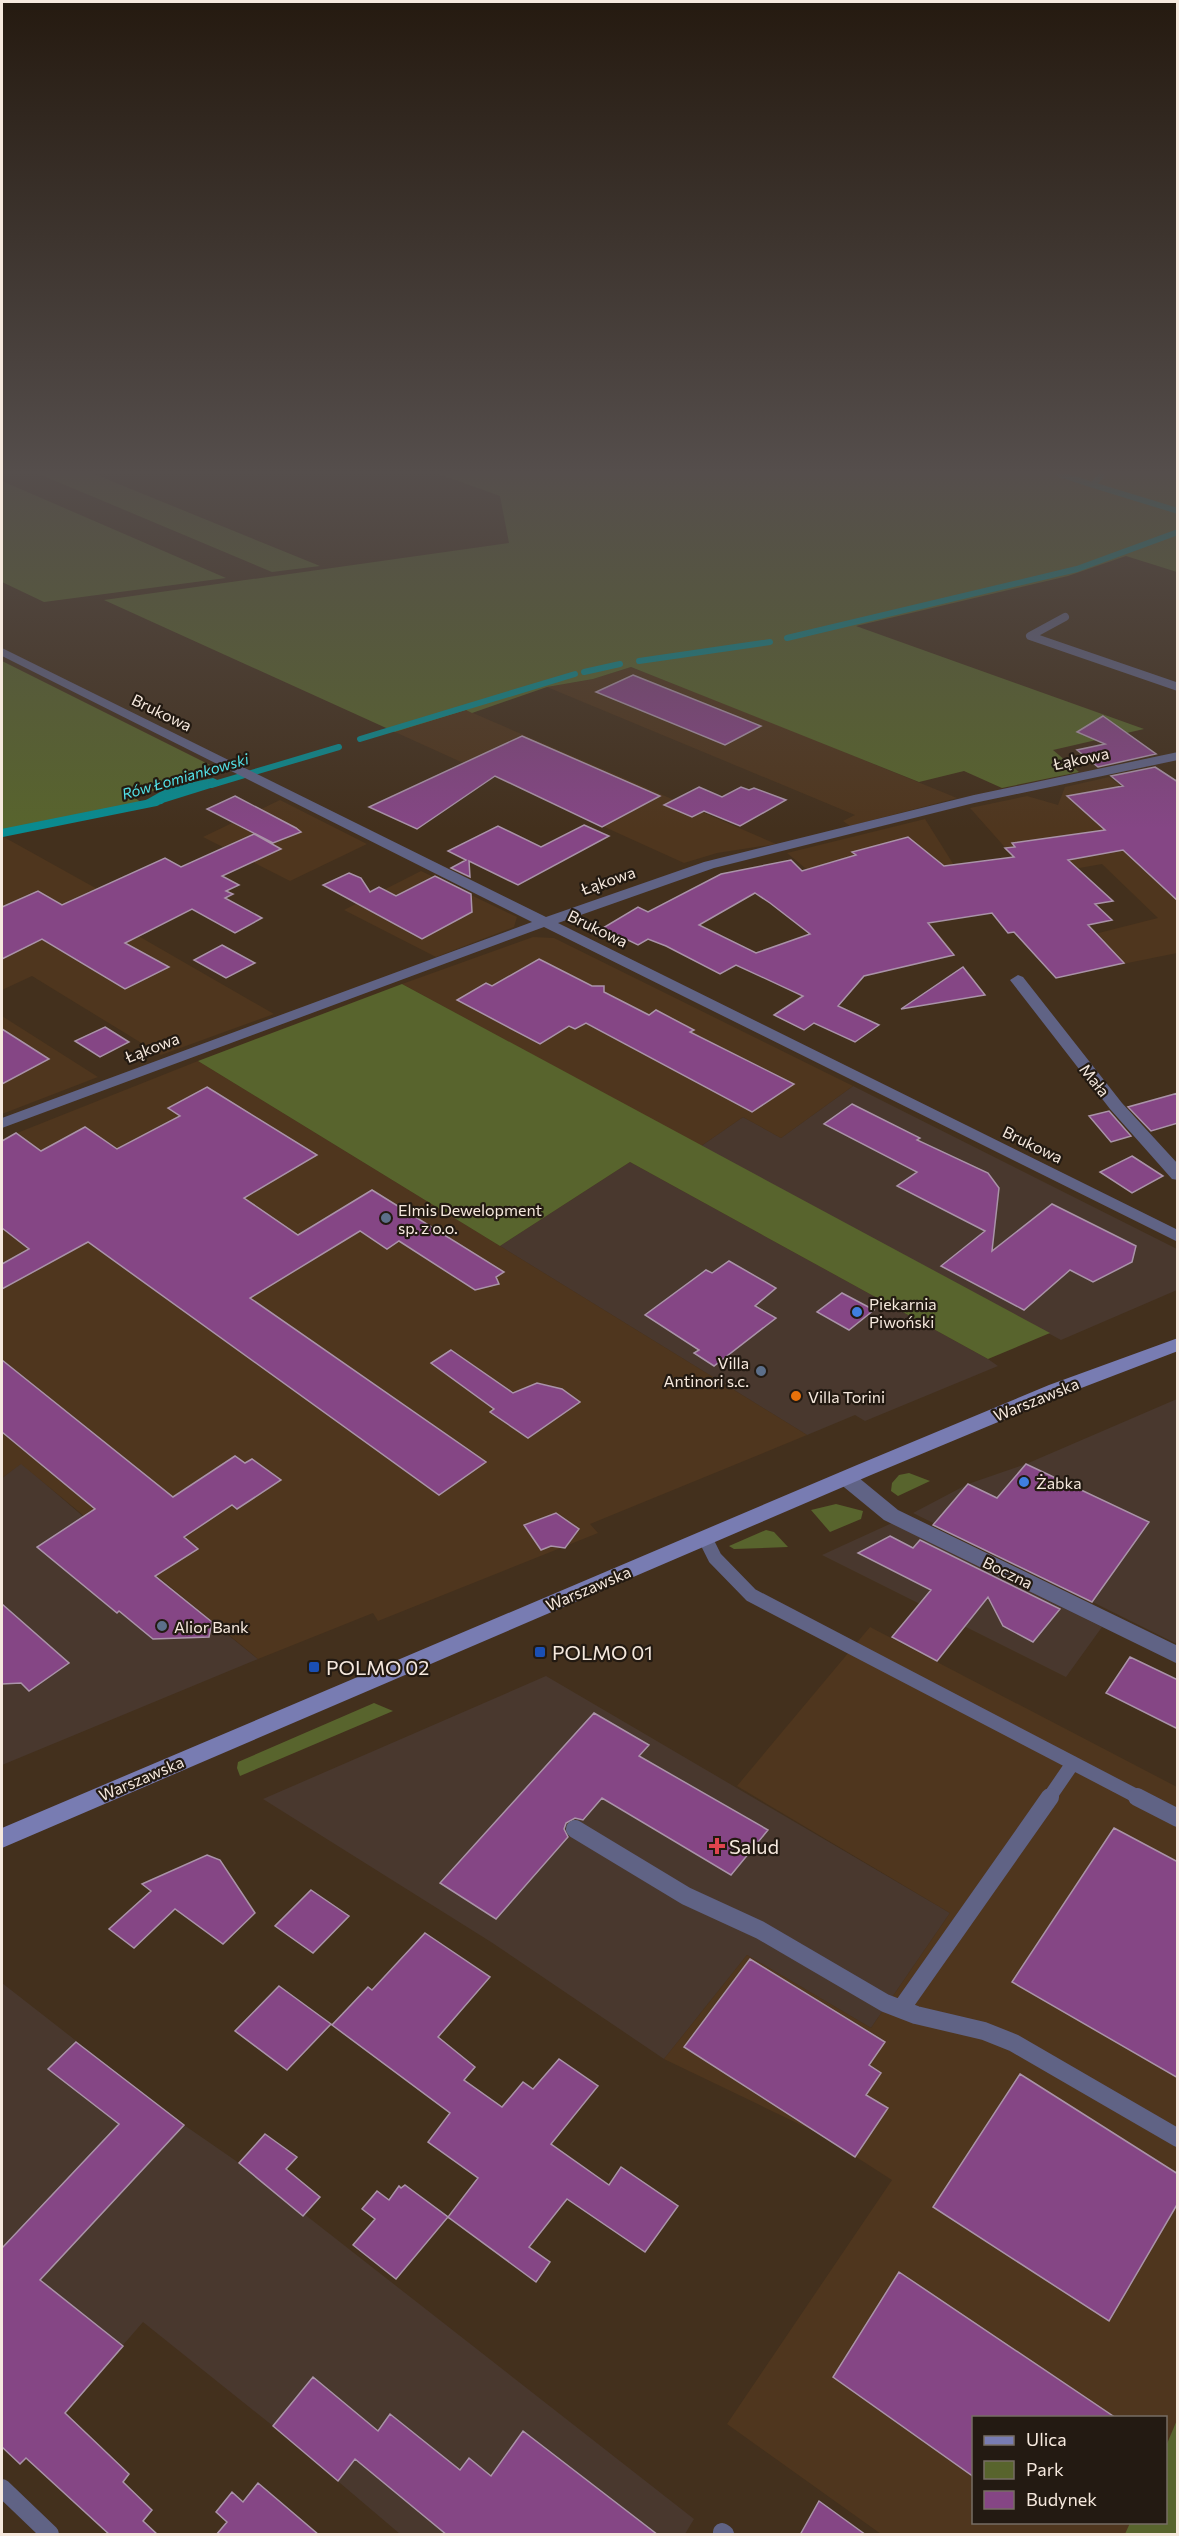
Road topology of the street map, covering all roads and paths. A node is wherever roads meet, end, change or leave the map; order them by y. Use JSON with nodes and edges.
{"nodes":[{"id":1,"x":1065,"y":617,"type":"dead end"},
{"id":2,"x":2,"y":652,"type":"edge"},
{"id":3,"x":1178,"y":687,"type":"edge"},
{"id":4,"x":1178,"y":756,"type":"edge"},
{"id":5,"x":545,"y":922,"type":"junction"},
{"id":6,"x":1018,"y":981,"type":"dead end"},
{"id":7,"x":2,"y":1123,"type":"edge"},
{"id":8,"x":1178,"y":1175,"type":"edge"},
{"id":9,"x":1178,"y":1237,"type":"edge"},
{"id":10,"x":1178,"y":1344,"type":"edge"},
{"id":11,"x":846,"y":1478,"type":"junction"},
{"id":12,"x":705,"y":1538,"type":"junction"},
{"id":13,"x":1178,"y":1656,"type":"edge"},
{"id":14,"x":1073,"y":1763,"type":"junction"},
{"id":15,"x":1178,"y":1818,"type":"edge"},
{"id":16,"x":575,"y":1829,"type":"dead end"},
{"id":17,"x":2,"y":1838,"type":"edge"},
{"id":18,"x":901,"y":2010,"type":"junction"},
{"id":19,"x":1178,"y":2138,"type":"edge"},
{"id":20,"x":2,"y":2488,"type":"edge"},
{"id":21,"x":50,"y":2535,"type":"edge"}],
"edges":[{"from":1,"to":3,"type":"lane"},
{"from":2,"to":5,"type":"street","name":"Brukowa"},
{"from":4,"to":5,"type":"street","name":"Łąkowa"},
{"from":5,"to":7,"type":"street","name":"Łąkowa"},
{"from":5,"to":9,"type":"street","name":"Brukowa"},
{"from":6,"to":8,"type":"street","name":"Mała"},
{"from":10,"to":11,"type":"street","name":"Warszawska"},
{"from":11,"to":12,"type":"street","name":"Warszawska"},
{"from":11,"to":13,"type":"street","name":"Boczna"},
{"from":12,"to":14,"type":"lane"},
{"from":12,"to":17,"type":"street","name":"Warszawska"},
{"from":14,"to":15,"type":"lane"},
{"from":14,"to":18,"type":"lane"},
{"from":16,"to":18,"type":"lane"},
{"from":18,"to":19,"type":"lane"},
{"from":20,"to":21,"type":"lane"}]}
